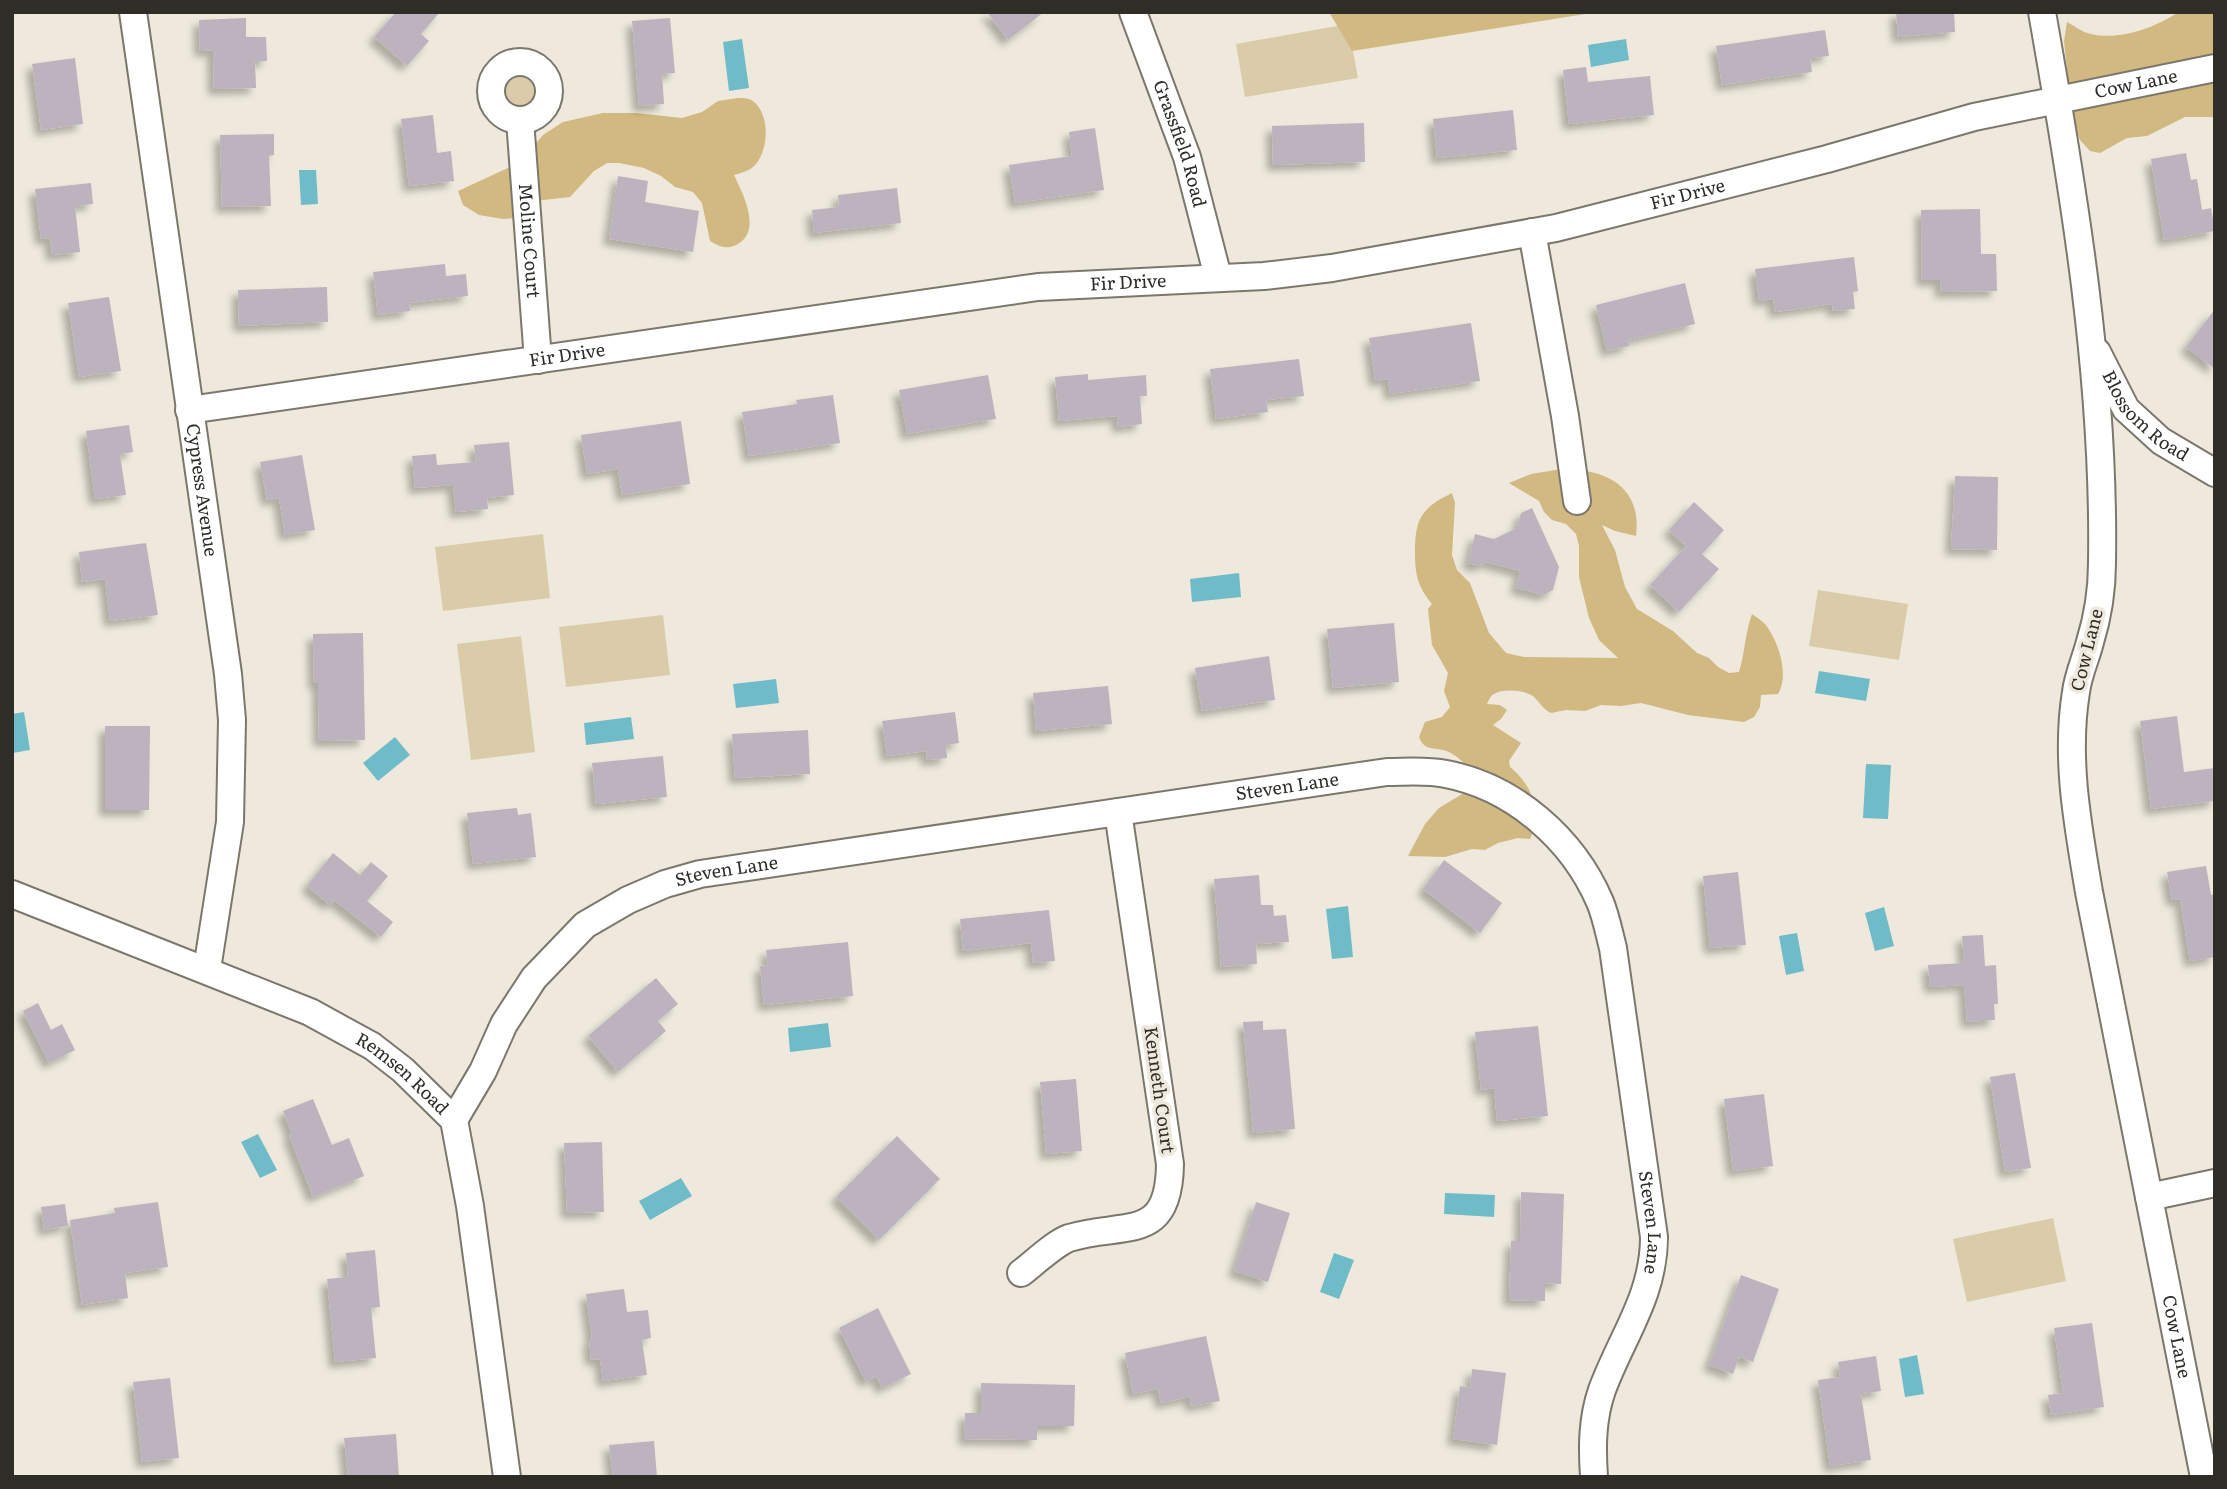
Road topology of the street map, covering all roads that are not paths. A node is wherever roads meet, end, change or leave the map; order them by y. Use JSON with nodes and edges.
{"nodes":[{"id":1,"x":132,"y":12,"type":"edge"},
{"id":2,"x":1133,"y":12,"type":"edge"},
{"id":3,"x":2042,"y":12,"type":"edge"},
{"id":4,"x":2215,"y":68,"type":"edge"},
{"id":5,"x":2057,"y":99,"type":"junction"},
{"id":6,"x":520,"y":120,"type":"dead end"},
{"id":7,"x":1532,"y":232,"type":"junction"},
{"id":8,"x":1218,"y":277,"type":"junction"},
{"id":9,"x":2093,"y":344,"type":"junction"},
{"id":10,"x":538,"y":360,"type":"junction"},
{"id":11,"x":190,"y":410,"type":"junction"},
{"id":12,"x":2215,"y":472,"type":"edge"},
{"id":13,"x":1577,"y":501,"type":"dead end"},
{"id":14,"x":1118,"y":813,"type":"junction"},
{"id":15,"x":12,"y":894,"type":"edge"},
{"id":16,"x":207,"y":969,"type":"junction"},
{"id":17,"x":454,"y":1120,"type":"junction"},
{"id":18,"x":2215,"y":1183,"type":"edge"},
{"id":19,"x":2148,"y":1197,"type":"junction"},
{"id":20,"x":1021,"y":1273,"type":"dead end"},
{"id":21,"x":507,"y":1477,"type":"edge"},
{"id":22,"x":1594,"y":1477,"type":"edge"},
{"id":23,"x":2204,"y":1477,"type":"edge"}],
"edges":[{"from":1,"to":11,"type":"street","name":"Cypress Avenue"},
{"from":2,"to":8,"type":"street","name":"Grassfield Road"},
{"from":3,"to":5,"type":"street","name":"Cow Lane"},
{"from":4,"to":5,"type":"street","name":"Cow Lane"},
{"from":5,"to":7,"type":"street","name":"Fir Drive"},
{"from":5,"to":9,"type":"street","name":"Cow Lane"},
{"from":6,"to":10,"type":"street","name":"Moline Court"},
{"from":7,"to":8,"type":"street","name":"Fir Drive"},
{"from":7,"to":13,"type":"street"},
{"from":8,"to":10,"type":"street","name":"Fir Drive"},
{"from":9,"to":12,"type":"street","name":"Blossom Road"},
{"from":9,"to":19,"type":"street","name":"Cow Lane"},
{"from":10,"to":11,"type":"street","name":"Fir Drive"},
{"from":11,"to":16,"type":"street","name":"Cypress Avenue"},
{"from":14,"to":17,"type":"street","name":"Steven Lane"},
{"from":14,"to":20,"type":"street","name":"Kenneth Court"},
{"from":14,"to":22,"type":"street","name":"Steven Lane"},
{"from":15,"to":16,"type":"street","name":"Remsen Road"},
{"from":16,"to":17,"type":"street","name":"Remsen Road"},
{"from":17,"to":21,"type":"street","name":"Remsen Road"},
{"from":18,"to":19,"type":"street"},
{"from":19,"to":23,"type":"street","name":"Cow Lane"}]}
